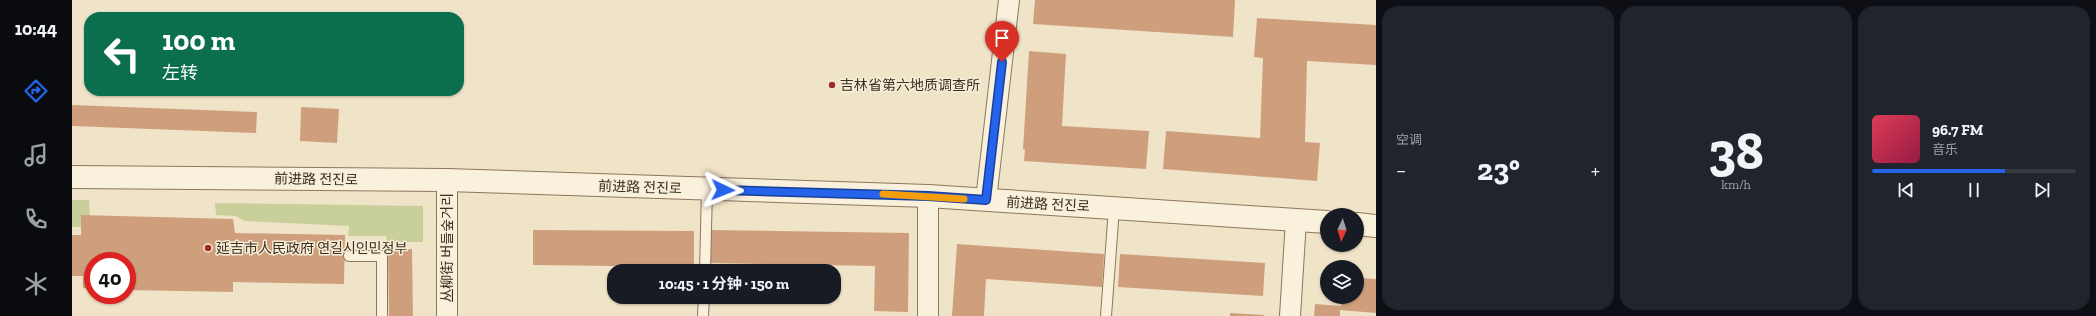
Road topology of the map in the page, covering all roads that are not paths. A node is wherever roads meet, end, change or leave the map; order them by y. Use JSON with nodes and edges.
{"nodes":[{"id":1,"x":1009,"y":0,"type":"edge"},
{"id":2,"x":72,"y":177,"type":"edge"},
{"id":3,"x":447,"y":180,"type":"junction"},
{"id":4,"x":707,"y":189,"type":"junction"},
{"id":5,"x":928,"y":196,"type":"junction"},
{"id":6,"x":986,"y":200,"type":"junction"},
{"id":7,"x":1114,"y":208,"type":"junction"},
{"id":8,"x":1296,"y":220,"type":"junction"},
{"id":9,"x":1320,"y":222,"type":"edge"},
{"id":10,"x":1364,"y":225,"type":"edge"},
{"id":11,"x":1376,"y":226,"type":"edge"},
{"id":12,"x":349,"y":256,"type":"dead end"},
{"id":13,"x":704,"y":264,"type":"edge"},
{"id":14,"x":704,"y":304,"type":"edge"},
{"id":15,"x":382,"y":316,"type":"edge"},
{"id":16,"x":447,"y":316,"type":"edge"},
{"id":17,"x":703,"y":316,"type":"edge"},
{"id":18,"x":928,"y":316,"type":"edge"},
{"id":19,"x":1106,"y":316,"type":"edge"},
{"id":20,"x":1290,"y":316,"type":"edge"}],
"edges":[{"from":1,"to":6,"type":"street"},
{"from":2,"to":3,"type":"street","name":"前进路 전진로"},
{"from":3,"to":4,"type":"street","name":"前进路 전진로"},
{"from":3,"to":16,"type":"street","name":"丛柳街 버들숲거리"},
{"from":4,"to":5,"type":"street","name":"前进路 전진로"},
{"from":4,"to":13,"type":"lane"},
{"from":5,"to":6,"type":"street","name":"前进路 전진로"},
{"from":5,"to":18,"type":"street"},
{"from":6,"to":7,"type":"street","name":"前进路 전진로"},
{"from":7,"to":8,"type":"street","name":"前进路 전진로"},
{"from":7,"to":19,"type":"lane"},
{"from":8,"to":9,"type":"street","name":"前进路 전진로"},
{"from":8,"to":20,"type":"street"},
{"from":10,"to":11,"type":"street"},
{"from":12,"to":15,"type":"lane"},
{"from":14,"to":17,"type":"lane"}]}
